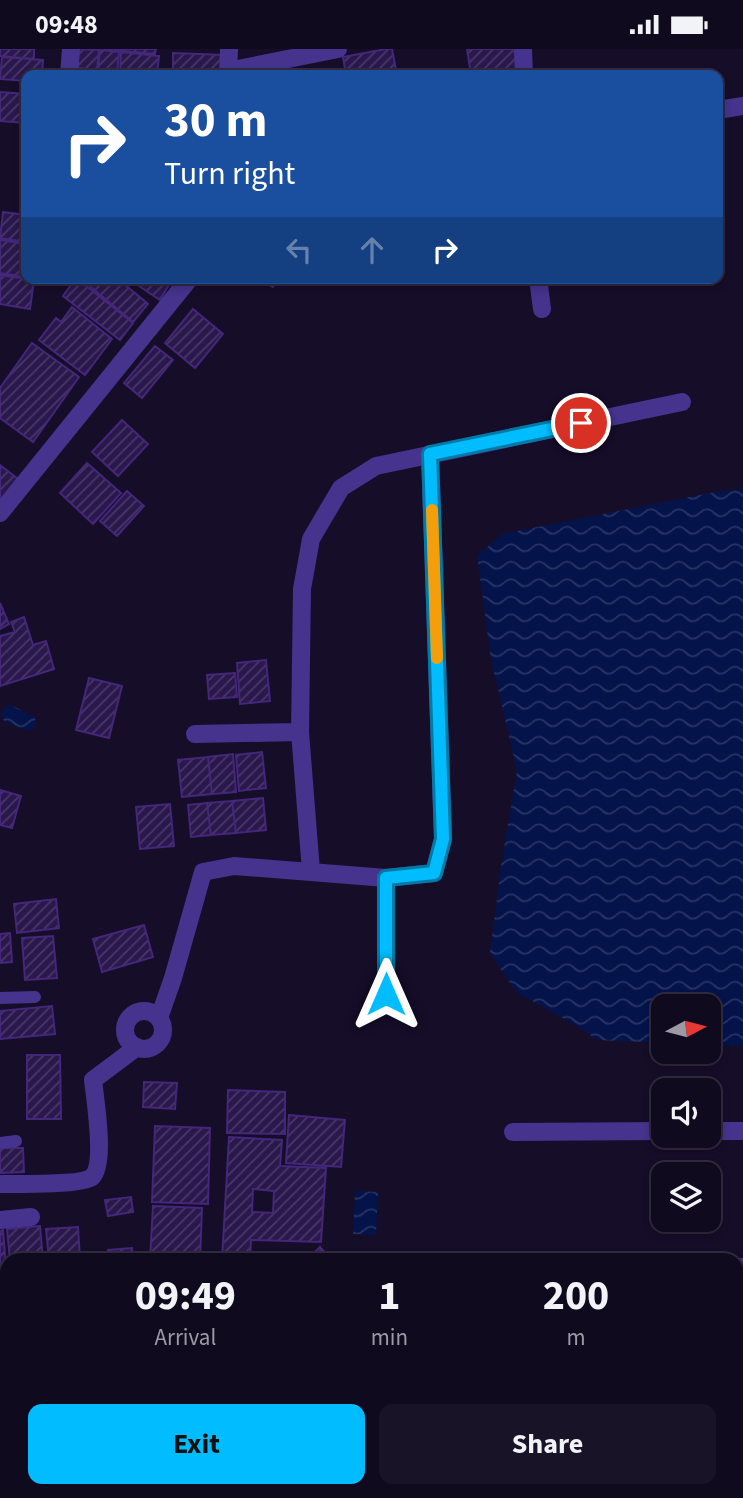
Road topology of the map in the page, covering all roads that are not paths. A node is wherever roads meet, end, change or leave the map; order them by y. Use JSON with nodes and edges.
{"nodes":[{"id":1,"x":71,"y":49,"type":"edge"},
{"id":2,"x":229,"y":49,"type":"edge"},
{"id":3,"x":338,"y":49,"type":"edge"},
{"id":4,"x":523,"y":49,"type":"edge"},
{"id":5,"x":69,"y":70,"type":"edge"},
{"id":6,"x":228,"y":70,"type":"edge"},
{"id":7,"x":242,"y":70,"type":"edge"},
{"id":8,"x":524,"y":70,"type":"edge"},
{"id":9,"x":743,"y":106,"type":"edge"},
{"id":10,"x":723,"y":109,"type":"edge"},
{"id":11,"x":185,"y":284,"type":"edge"},
{"id":12,"x":539,"y":284,"type":"edge"},
{"id":13,"x":542,"y":309,"type":"dead end"},
{"id":14,"x":682,"y":402,"type":"dead end"},
{"id":15,"x":430,"y":454,"type":"junction"},
{"id":16,"x":0,"y":513,"type":"edge"},
{"id":17,"x":300,"y":732,"type":"junction"},
{"id":18,"x":195,"y":734,"type":"dead end"},
{"id":19,"x":311,"y":871,"type":"junction"},
{"id":20,"x":386,"y":878,"type":"junction"},
{"id":21,"x":386,"y":994,"type":"dead end"},
{"id":22,"x":0,"y":997,"type":"edge"},
{"id":23,"x":35,"y":997,"type":"dead end"},
{"id":24,"x":159,"y":1018,"type":"junction"},
{"id":25,"x":137,"y":1047,"type":"junction"},
{"id":26,"x":721,"y":1131,"type":"edge"},
{"id":27,"x":743,"y":1131,"type":"edge"},
{"id":28,"x":513,"y":1132,"type":"dead end"},
{"id":29,"x":651,"y":1132,"type":"edge"},
{"id":30,"x":16,"y":1141,"type":"dead end"},
{"id":31,"x":0,"y":1143,"type":"edge"},
{"id":32,"x":0,"y":1184,"type":"edge"},
{"id":33,"x":31,"y":1217,"type":"dead end"},
{"id":34,"x":0,"y":1220,"type":"edge"}],
"edges":[{"from":1,"to":5,"type":"street"},
{"from":2,"to":6,"type":"street"},
{"from":3,"to":7,"type":"street"},
{"from":4,"to":8,"type":"street"},
{"from":9,"to":10,"type":"street"},
{"from":11,"to":16,"type":"street"},
{"from":12,"to":13,"type":"street"},
{"from":14,"to":15,"type":"street"},
{"from":15,"to":17,"type":"street"},
{"from":15,"to":20,"type":"street"},
{"from":17,"to":18,"type":"street"},
{"from":17,"to":19,"type":"street"},
{"from":19,"to":20,"type":"street"},
{"from":19,"to":24,"type":"street"},
{"from":20,"to":21,"type":"street"},
{"from":22,"to":23,"type":"lane"},
{"from":24,"to":25,"type":"street"},
{"from":24,"to":25,"type":"street"},
{"from":25,"to":32,"type":"street"},
{"from":26,"to":27,"type":"street"},
{"from":28,"to":29,"type":"street"},
{"from":30,"to":31,"type":"lane"},
{"from":33,"to":34,"type":"street"}]}
